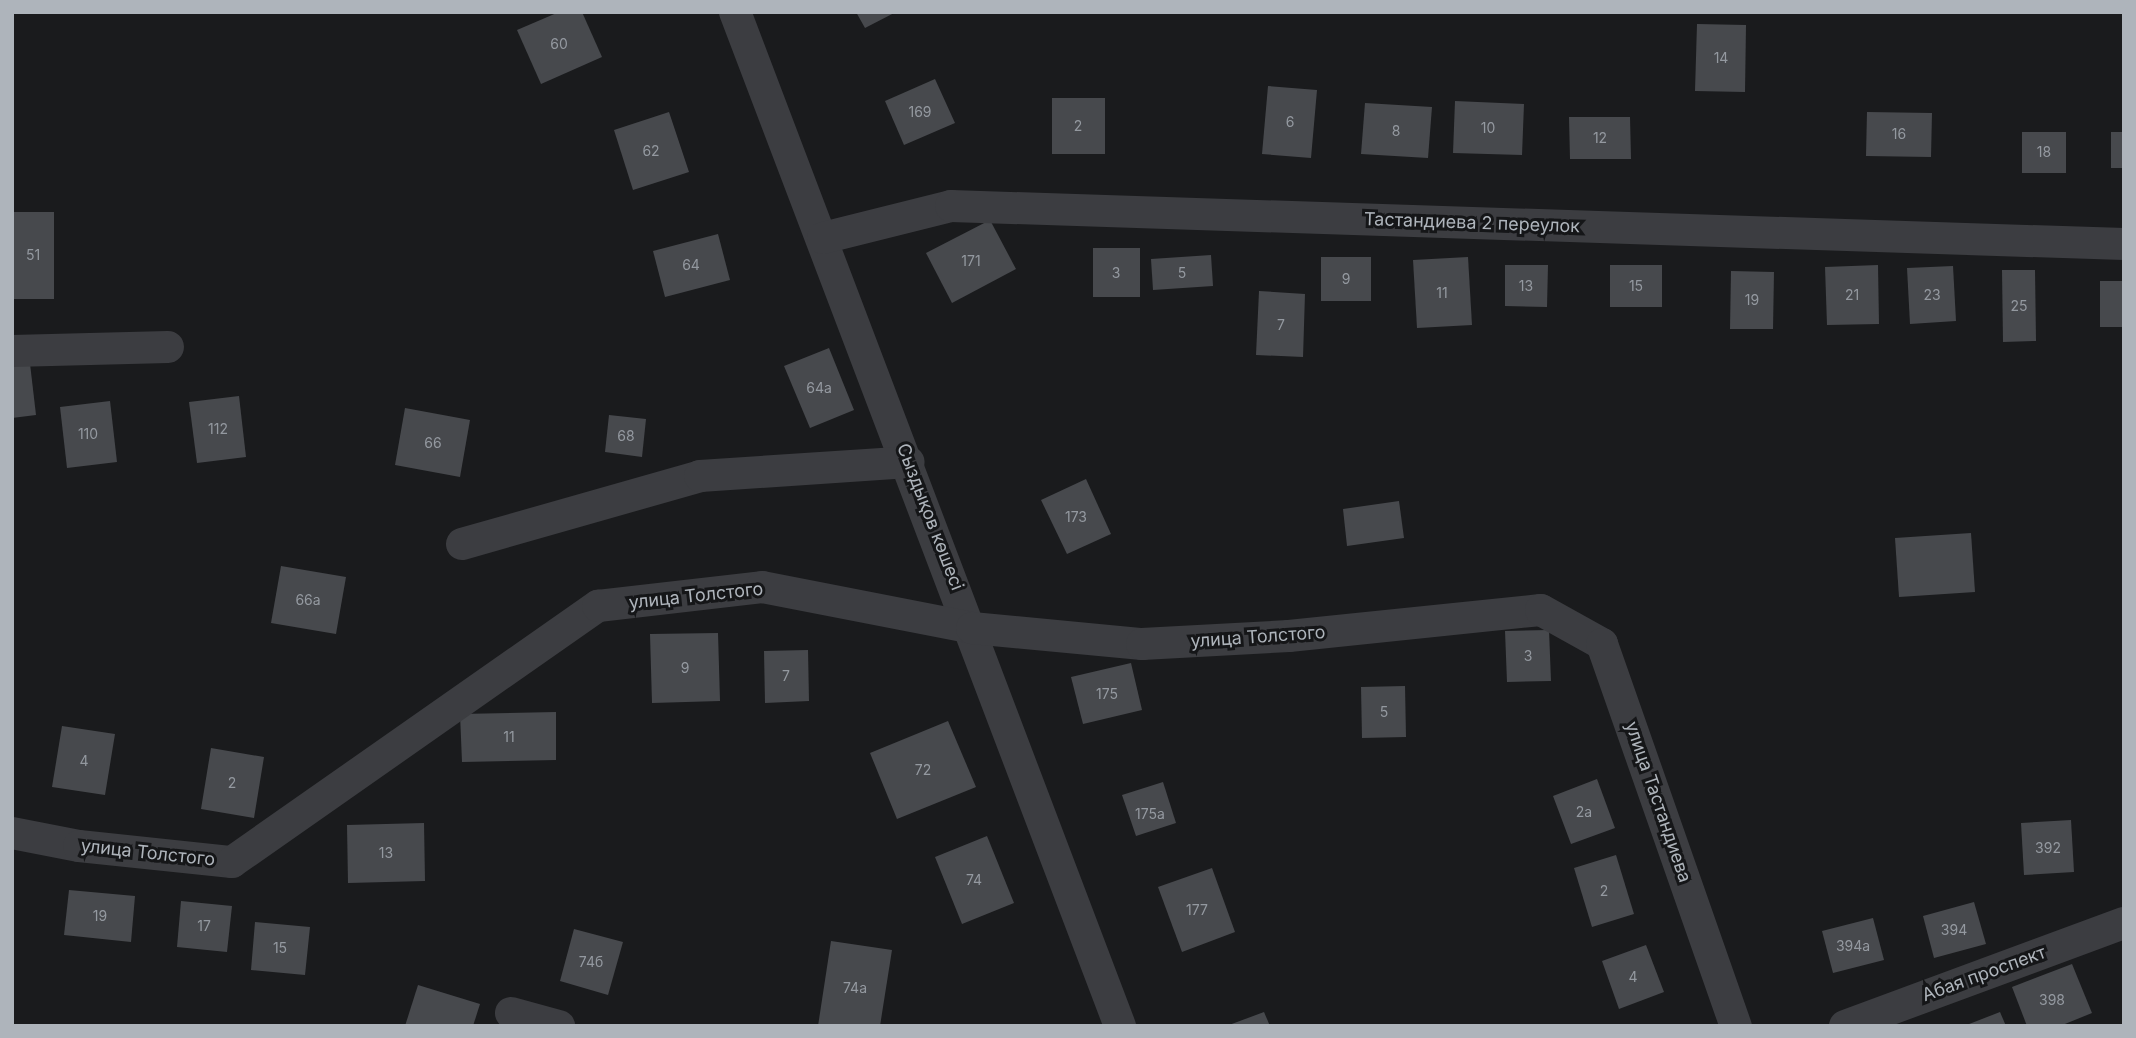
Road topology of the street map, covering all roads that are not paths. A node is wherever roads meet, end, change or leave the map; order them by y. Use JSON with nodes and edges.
{"nodes":[{"id":1,"x":735,"y":12,"type":"edge"},
{"id":2,"x":823,"y":238,"type":"junction"},
{"id":3,"x":2124,"y":244,"type":"edge"},
{"id":4,"x":168,"y":346,"type":"dead end"},
{"id":5,"x":12,"y":351,"type":"edge"},
{"id":6,"x":909,"y":462,"type":"junction"},
{"id":7,"x":462,"y":544,"type":"dead end"},
{"id":8,"x":1541,"y":610,"type":"joint"},
{"id":9,"x":972,"y":628,"type":"junction"},
{"id":10,"x":12,"y":833,"type":"edge"},
{"id":11,"x":2124,"y":923,"type":"edge"},
{"id":12,"x":511,"y":1013,"type":"dead end"},
{"id":13,"x":1114,"y":1025,"type":"edge"},
{"id":14,"x":559,"y":1026,"type":"edge"},
{"id":15,"x":1736,"y":1026,"type":"edge"},
{"id":16,"x":1845,"y":1026,"type":"edge"}],
"edges":[{"from":1,"to":2,"type":"street","name":"Сыздықов көшесі"},
{"from":2,"to":3,"type":"street","name":"Тастандиева 2 переулок"},
{"from":2,"to":6,"type":"street","name":"Сыздықов көшесі"},
{"from":4,"to":5,"type":"street"},
{"from":6,"to":7,"type":"street"},
{"from":6,"to":9,"type":"street","name":"Сыздықов көшесі"},
{"from":8,"to":9,"type":"street","name":"улица Толстого"},
{"from":8,"to":15,"type":"street","name":"улица Тастандиева"},
{"from":9,"to":10,"type":"street","name":"улица Толстого"},
{"from":9,"to":13,"type":"street","name":"Сыздықов көшесі"},
{"from":11,"to":16,"type":"street","name":"Абая проспект"},
{"from":12,"to":14,"type":"street"}]}
